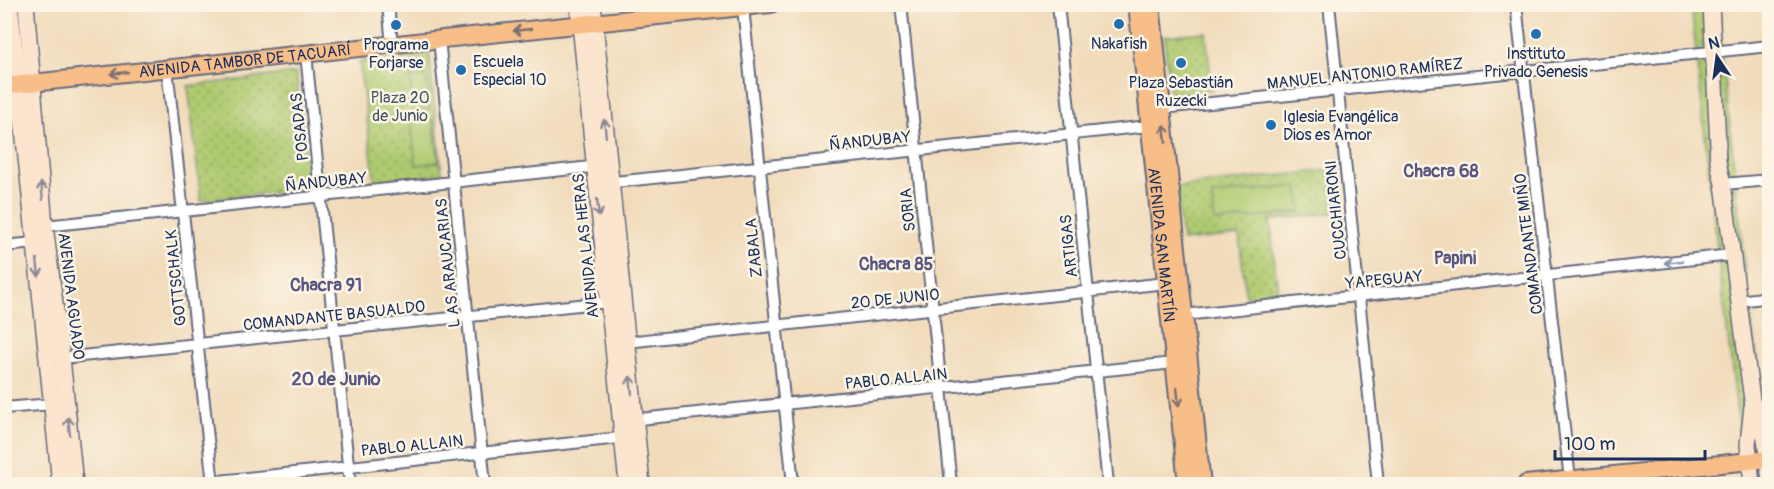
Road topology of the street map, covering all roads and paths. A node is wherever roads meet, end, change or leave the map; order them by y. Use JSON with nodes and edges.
{"nodes":[{"id":1,"x":10,"y":4,"type":"edge"},
{"id":2,"x":26,"y":4,"type":"edge"},
{"id":3,"x":388,"y":4,"type":"edge"},
{"id":4,"x":578,"y":4,"type":"edge"},
{"id":5,"x":592,"y":4,"type":"edge"},
{"id":6,"x":771,"y":4,"type":"edge"},
{"id":7,"x":901,"y":4,"type":"edge"},
{"id":8,"x":1058,"y":4,"type":"edge"},
{"id":9,"x":1137,"y":4,"type":"edge"},
{"id":10,"x":1151,"y":4,"type":"edge"},
{"id":11,"x":1329,"y":4,"type":"edge"},
{"id":12,"x":1516,"y":4,"type":"edge"},
{"id":13,"x":1711,"y":4,"type":"edge"},
{"id":14,"x":743,"y":7,"type":"junction"},
{"id":15,"x":587,"y":23,"type":"junction"},
{"id":16,"x":439,"y":39,"type":"junction"},
{"id":17,"x":392,"y":45,"type":"junction"},
{"id":18,"x":1770,"y":46,"type":"edge"},
{"id":19,"x":1714,"y":52,"type":"junction"},
{"id":20,"x":306,"y":54,"type":"junction"},
{"id":21,"x":167,"y":68,"type":"junction"},
{"id":22,"x":1523,"y":71,"type":"junction"},
{"id":23,"x":19,"y":84,"type":"edge"},
{"id":24,"x":1338,"y":91,"type":"junction"},
{"id":25,"x":1162,"y":108,"type":"junction"},
{"id":26,"x":1149,"y":126,"type":"junction"},
{"id":27,"x":1071,"y":134,"type":"junction"},
{"id":28,"x":915,"y":150,"type":"junction"},
{"id":29,"x":602,"y":166,"type":"junction"},
{"id":30,"x":759,"y":167,"type":"junction"},
{"id":31,"x":1770,"y":180,"type":"edge"},
{"id":32,"x":454,"y":182,"type":"junction"},
{"id":33,"x":603,"y":183,"type":"junction"},
{"id":34,"x":1723,"y":184,"type":"junction"},
{"id":35,"x":321,"y":196,"type":"junction"},
{"id":36,"x":183,"y":211,"type":"junction"},
{"id":37,"x":45,"y":226,"type":"junction"},
{"id":38,"x":35,"y":243,"type":"junction"},
{"id":39,"x":4,"y":246,"type":"edge"},
{"id":40,"x":1731,"y":255,"type":"junction"},
{"id":41,"x":1547,"y":276,"type":"junction"},
{"id":42,"x":1166,"y":283,"type":"junction"},
{"id":43,"x":1088,"y":291,"type":"junction"},
{"id":44,"x":1359,"y":297,"type":"junction"},
{"id":45,"x":1770,"y":297,"type":"edge"},
{"id":46,"x":1739,"y":301,"type":"junction"},
{"id":47,"x":608,"y":302,"type":"junction"},
{"id":48,"x":933,"y":309,"type":"junction"},
{"id":49,"x":1184,"y":315,"type":"junction"},
{"id":50,"x":468,"y":317,"type":"junction"},
{"id":51,"x":777,"y":326,"type":"junction"},
{"id":52,"x":334,"y":330,"type":"junction"},
{"id":53,"x":627,"y":342,"type":"junction"},
{"id":54,"x":198,"y":344,"type":"junction"},
{"id":55,"x":62,"y":358,"type":"junction"},
{"id":56,"x":1174,"y":363,"type":"junction"},
{"id":57,"x":1096,"y":372,"type":"junction"},
{"id":58,"x":941,"y":388,"type":"junction"},
{"id":59,"x":1752,"y":400,"type":"junction"},
{"id":60,"x":52,"y":404,"type":"junction"},
{"id":61,"x":785,"y":405,"type":"junction"},
{"id":62,"x":4,"y":408,"type":"edge"},
{"id":63,"x":628,"y":421,"type":"junction"},
{"id":64,"x":629,"y":437,"type":"junction"},
{"id":65,"x":482,"y":453,"type":"junction"},
{"id":66,"x":1769,"y":459,"type":"edge"},
{"id":67,"x":1749,"y":461,"type":"junction"},
{"id":68,"x":348,"y":467,"type":"junction"},
{"id":69,"x":1570,"y":480,"type":"junction"},
{"id":70,"x":1614,"y":480,"type":"edge"},
{"id":71,"x":1770,"y":482,"type":"edge"},
{"id":72,"x":213,"y":483,"type":"edge"},
{"id":73,"x":60,"y":484,"type":"edge"},
{"id":74,"x":75,"y":484,"type":"edge"},
{"id":75,"x":191,"y":484,"type":"edge"},
{"id":76,"x":350,"y":484,"type":"edge"},
{"id":77,"x":485,"y":484,"type":"edge"},
{"id":78,"x":627,"y":484,"type":"edge"},
{"id":79,"x":642,"y":484,"type":"edge"},
{"id":80,"x":793,"y":484,"type":"edge"},
{"id":81,"x":951,"y":484,"type":"edge"},
{"id":82,"x":1108,"y":484,"type":"edge"},
{"id":83,"x":1187,"y":484,"type":"edge"},
{"id":84,"x":1202,"y":484,"type":"edge"},
{"id":85,"x":1378,"y":484,"type":"edge"},
{"id":86,"x":1526,"y":484,"type":"edge"},
{"id":87,"x":1752,"y":484,"type":"edge"}],
"edges":[{"from":1,"to":23,"type":"main road","name":"AVENIDA AGUADO"},
{"from":2,"to":23,"type":"main road","name":"AVENIDA AGUADO"},
{"from":3,"to":17,"type":"street"},
{"from":4,"to":15,"type":"main road","name":"AVENIDA LAS HERAS"},
{"from":5,"to":15,"type":"main road","name":"AVENIDA LAS HERAS"},
{"from":6,"to":14,"type":"main road","name":"AVENIDA TAMBOR DE TACUARÍ"},
{"from":7,"to":28,"type":"street","name":"SORIA"},
{"from":8,"to":27,"type":"street","name":"ARTIGAS"},
{"from":9,"to":26,"type":"main road","name":"AVENIDA SAN MARTÍN"},
{"from":10,"to":25,"type":"main road","name":"AVENIDA SAN MARTÍN"},
{"from":11,"to":24,"type":"street","name":"CUCCHIARONI"},
{"from":12,"to":22,"type":"street","name":"COMANDANTE MIÑO"},
{"from":13,"to":19,"type":"main road"},
{"from":14,"to":15,"type":"main road","name":"AVENIDA TAMBOR DE TACUARÍ"},
{"from":14,"to":30,"type":"street","name":"ZABALA"},
{"from":15,"to":16,"type":"main road","name":"AVENIDA TAMBOR DE TACUARÍ","one_way":true},
{"from":15,"to":29,"type":"main road","name":"AVENIDA LAS HERAS"},
{"from":16,"to":17,"type":"main road","name":"AVENIDA TAMBOR DE TACUARÍ"},
{"from":16,"to":32,"type":"street","name":"L AS ARAUCARIAS"},
{"from":17,"to":20,"type":"main road","name":"AVENIDA TAMBOR DE TACUARÍ"},
{"from":18,"to":19,"type":"street","name":"MANUEL ANTONIO RAMÍREZ"},
{"from":19,"to":22,"type":"street","name":"MANUEL ANTONIO RAMÍREZ"},
{"from":19,"to":34,"type":"main road"},
{"from":20,"to":21,"type":"main road","name":"AVENIDA TAMBOR DE TACUARÍ"},
{"from":20,"to":35,"type":"street","name":"POSADAS"},
{"from":21,"to":23,"type":"main road","name":"AVENIDA TAMBOR DE TACUARÍ","one_way":true},
{"from":21,"to":36,"type":"street","name":"GOTTSCHALK"},
{"from":22,"to":24,"type":"street","name":"MANUEL ANTONIO RAMÍREZ"},
{"from":22,"to":41,"type":"street","name":"COMANDANTE MIÑO"},
{"from":37,"to":23,"type":"main road","name":"AVENIDA AGUADO","one_way":true},
{"from":23,"to":38,"type":"main road","name":"AVENIDA AGUADO"},
{"from":24,"to":25,"type":"street","name":"MANUEL ANTONIO RAMÍREZ"},
{"from":24,"to":44,"type":"street","name":"CUCCHIARONI"},
{"from":49,"to":25,"type":"main road","name":"AVENIDA SAN MARTÍN","one_way":true},
{"from":26,"to":27,"type":"street","name":"ÑANDUBAY"},
{"from":26,"to":42,"type":"main road","name":"AVENIDA SAN MARTÍN"},
{"from":27,"to":28,"type":"street","name":"ÑANDUBAY"},
{"from":27,"to":43,"type":"street","name":"ARTIGAS"},
{"from":28,"to":30,"type":"street","name":"ÑANDUBAY"},
{"from":28,"to":48,"type":"street","name":"SORIA"},
{"from":29,"to":32,"type":"street","name":"ÑANDUBAY"},
{"from":29,"to":33,"type":"main road","name":"AVENIDA LAS HERAS"},
{"from":30,"to":33,"type":"street","name":"ÑANDUBAY"},
{"from":30,"to":51,"type":"street","name":"ZABALA"},
{"from":31,"to":34,"type":"street"},
{"from":32,"to":35,"type":"street","name":"ÑANDUBAY"},
{"from":32,"to":50,"type":"street","name":"L AS ARAUCARIAS"},
{"from":33,"to":47,"type":"main road","name":"AVENIDA LAS HERAS","one_way":true},
{"from":33,"to":53,"type":"main road","name":"AVENIDA LAS HERAS"},
{"from":34,"to":40,"type":"main road"},
{"from":35,"to":36,"type":"street","name":"ÑANDUBAY"},
{"from":35,"to":52,"type":"street","name":"POSADAS"},
{"from":36,"to":37,"type":"street","name":"ÑANDUBAY"},
{"from":36,"to":54,"type":"street","name":"GOTTSCHALK"},
{"from":37,"to":55,"type":"main road","name":"AVENIDA AGUADO"},
{"from":38,"to":39,"type":"street"},
{"from":38,"to":60,"type":"main road","name":"AVENIDA AGUADO","one_way":true},
{"from":40,"to":41,"type":"street","name":"YAPEGUAY","one_way":true},
{"from":40,"to":46,"type":"main road"},
{"from":41,"to":44,"type":"street","name":"YAPEGUAY"},
{"from":41,"to":69,"type":"street","name":"COMANDANTE MIÑO"},
{"from":42,"to":43,"type":"street","name":"20 DE JUNIO"},
{"from":42,"to":56,"type":"main road","name":"AVENIDA SAN MARTÍN"},
{"from":43,"to":48,"type":"street","name":"20 DE JUNIO"},
{"from":43,"to":57,"type":"street","name":"ARTIGAS"},
{"from":44,"to":49,"type":"street","name":"YAPEGUAY"},
{"from":44,"to":85,"type":"street","name":"CUCCHIARONI"},
{"from":45,"to":46,"type":"street"},
{"from":46,"to":59,"type":"main road"},
{"from":47,"to":50,"type":"street","name":"COMANDANTE BASUALDO"},
{"from":47,"to":63,"type":"main road","name":"AVENIDA LAS HERAS"},
{"from":48,"to":51,"type":"street","name":"20 DE JUNIO"},
{"from":48,"to":58,"type":"street","name":"SORIA"},
{"from":49,"to":84,"type":"main road","name":"AVENIDA SAN MARTÍN"},
{"from":50,"to":52,"type":"street","name":"COMANDANTE BASUALDO"},
{"from":50,"to":65,"type":"street","name":"L AS ARAUCARIAS"},
{"from":51,"to":53,"type":"street","name":"20 DE JUNIO"},
{"from":51,"to":61,"type":"street","name":"ZABALA"},
{"from":52,"to":54,"type":"street","name":"COMANDANTE BASUALDO"},
{"from":52,"to":68,"type":"street","name":"POSADAS"},
{"from":63,"to":53,"type":"main road","name":"AVENIDA LAS HERAS","one_way":true},
{"from":54,"to":55,"type":"street","name":"COMANDANTE BASUALDO"},
{"from":54,"to":72,"type":"street","name":"GOTTSCHALK"},
{"from":74,"to":55,"type":"main road","name":"AVENIDA AGUADO","one_way":true},
{"from":56,"to":57,"type":"street","name":"PABLO ALLAIN"},
{"from":56,"to":83,"type":"main road","name":"AVENIDA SAN MARTÍN","one_way":true},
{"from":57,"to":58,"type":"street","name":"PABLO ALLAIN"},
{"from":57,"to":82,"type":"street","name":"ARTIGAS"},
{"from":58,"to":61,"type":"street","name":"PABLO ALLAIN"},
{"from":58,"to":81,"type":"street","name":"SORIA"},
{"from":59,"to":66,"type":"main road"},
{"from":59,"to":67,"type":"main road"},
{"from":60,"to":62,"type":"street"},
{"from":60,"to":73,"type":"main road","name":"AVENIDA AGUADO"},
{"from":61,"to":63,"type":"street","name":"PABLO ALLAIN"},
{"from":61,"to":80,"type":"street","name":"ZABALA"},
{"from":63,"to":64,"type":"main road","name":"AVENIDA LAS HERAS"},
{"from":64,"to":65,"type":"street","name":"PABLO ALLAIN"},
{"from":64,"to":78,"type":"main road","name":"AVENIDA LAS HERAS"},
{"from":64,"to":79,"type":"main road","name":"AVENIDA LAS HERAS"},
{"from":65,"to":68,"type":"street","name":"PABLO ALLAIN"},
{"from":65,"to":77,"type":"street","name":"L AS ARAUCARIAS"},
{"from":66,"to":67,"type":"main road"},
{"from":66,"to":71,"type":"main road"},
{"from":67,"to":70,"type":"main road"},
{"from":67,"to":87,"type":"main road"},
{"from":68,"to":72,"type":"street","name":"PABLO ALLAIN"},
{"from":68,"to":76,"type":"street","name":"POSADAS"},
{"from":69,"to":70,"type":"main road"},
{"from":69,"to":86,"type":"main road"},
{"from":72,"to":75,"type":"street","name":"PABLO ALLAIN"}]}
